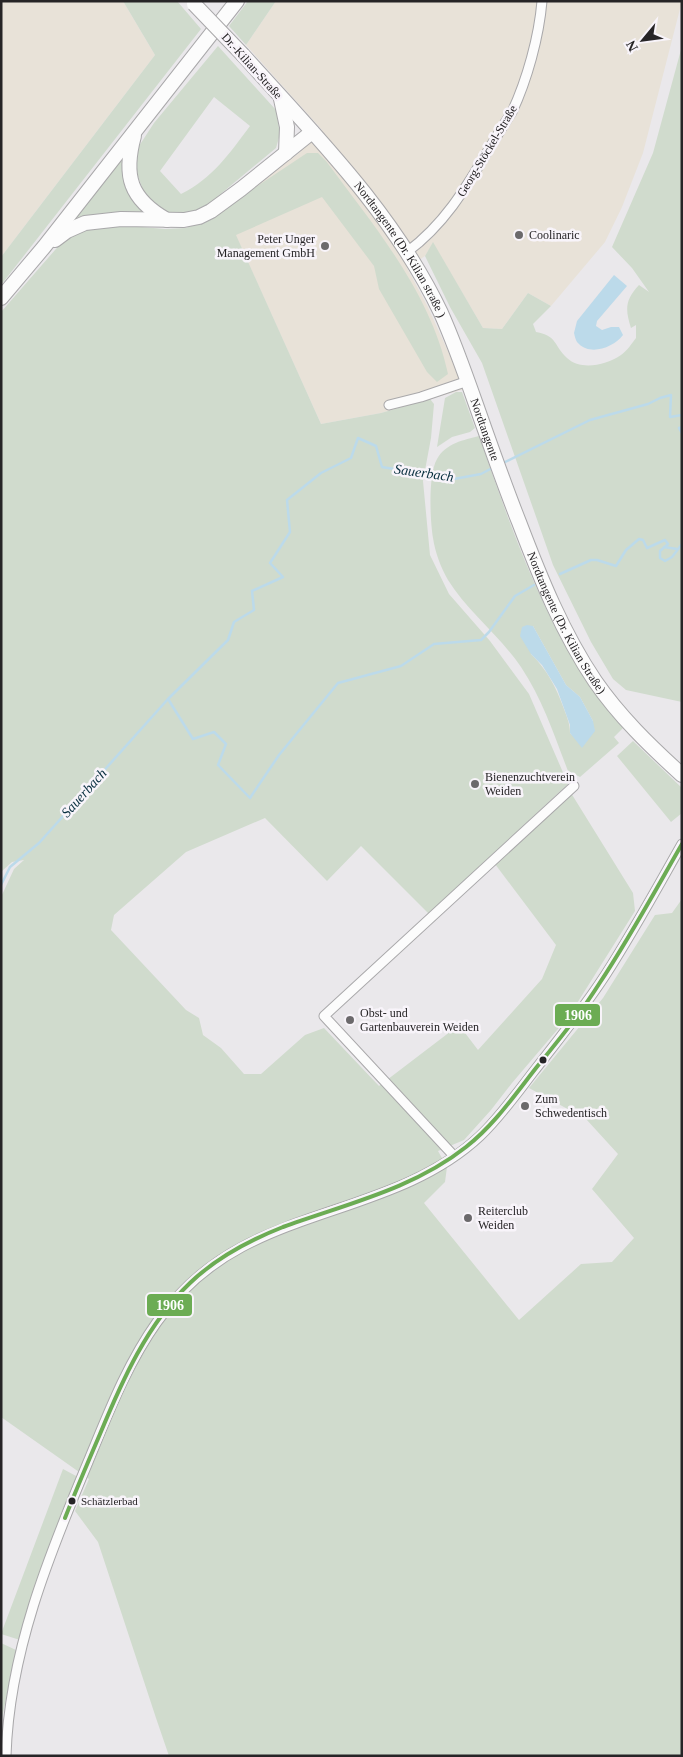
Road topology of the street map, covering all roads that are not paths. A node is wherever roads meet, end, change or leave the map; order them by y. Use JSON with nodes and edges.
{"nodes":[{"id":1,"x":237,"y":1,"type":"edge"},
{"id":2,"x":542,"y":1,"type":"edge"},
{"id":3,"x":193,"y":3,"type":"edge"},
{"id":4,"x":280,"y":96,"type":"junction"},
{"id":5,"x":312,"y":132,"type":"junction"},
{"id":6,"x":134,"y":133,"type":"junction"},
{"id":7,"x":286,"y":153,"type":"junction"},
{"id":8,"x":168,"y":220,"type":"junction"},
{"id":9,"x":44,"y":247,"type":"junction"},
{"id":10,"x":406,"y":252,"type":"junction"},
{"id":11,"x":1,"y":298,"type":"edge"},
{"id":12,"x":468,"y":381,"type":"junction"},
{"id":13,"x":389,"y":404,"type":"dead end"},
{"id":14,"x":502,"y":478,"type":"joint"},
{"id":15,"x":682,"y":776,"type":"edge"},
{"id":16,"x":574,"y":786,"type":"dead end"},
{"id":17,"x":682,"y":844,"type":"edge"},
{"id":18,"x":454,"y":1156,"type":"junction"},
{"id":19,"x":6,"y":1756,"type":"edge"}],
"edges":[{"from":1,"to":6,"type":"main road"},
{"from":2,"to":10,"type":"street","name":"Georg-Stöckel-Straße"},
{"from":3,"to":4,"type":"main road","name":"Dr.-Kilian-Straße","bridge":true},
{"from":4,"to":5,"type":"main road","name":"Dr.-Kilian-Straße"},
{"from":4,"to":7,"type":"main road"},
{"from":5,"to":7,"type":"main road"},
{"from":5,"to":10,"type":"main road","name":"Nordtangente (Dr. Kilian straße )"},
{"from":6,"to":8,"type":"main road"},
{"from":6,"to":9,"type":"main road"},
{"from":7,"to":8,"type":"main road"},
{"from":8,"to":9,"type":"main road"},
{"from":9,"to":11,"type":"main road"},
{"from":10,"to":12,"type":"main road","name":"Nordtangente (Dr. Kilian straße )"},
{"from":12,"to":13,"type":"street"},
{"from":12,"to":14,"type":"main road","name":"Nordtangente"},
{"from":14,"to":15,"type":"main road","name":"Nordtangente (Dr. Kilian Straße)"},
{"from":16,"to":18,"type":"street"},
{"from":17,"to":18,"type":"street"},
{"from":18,"to":19,"type":"street"}]}
